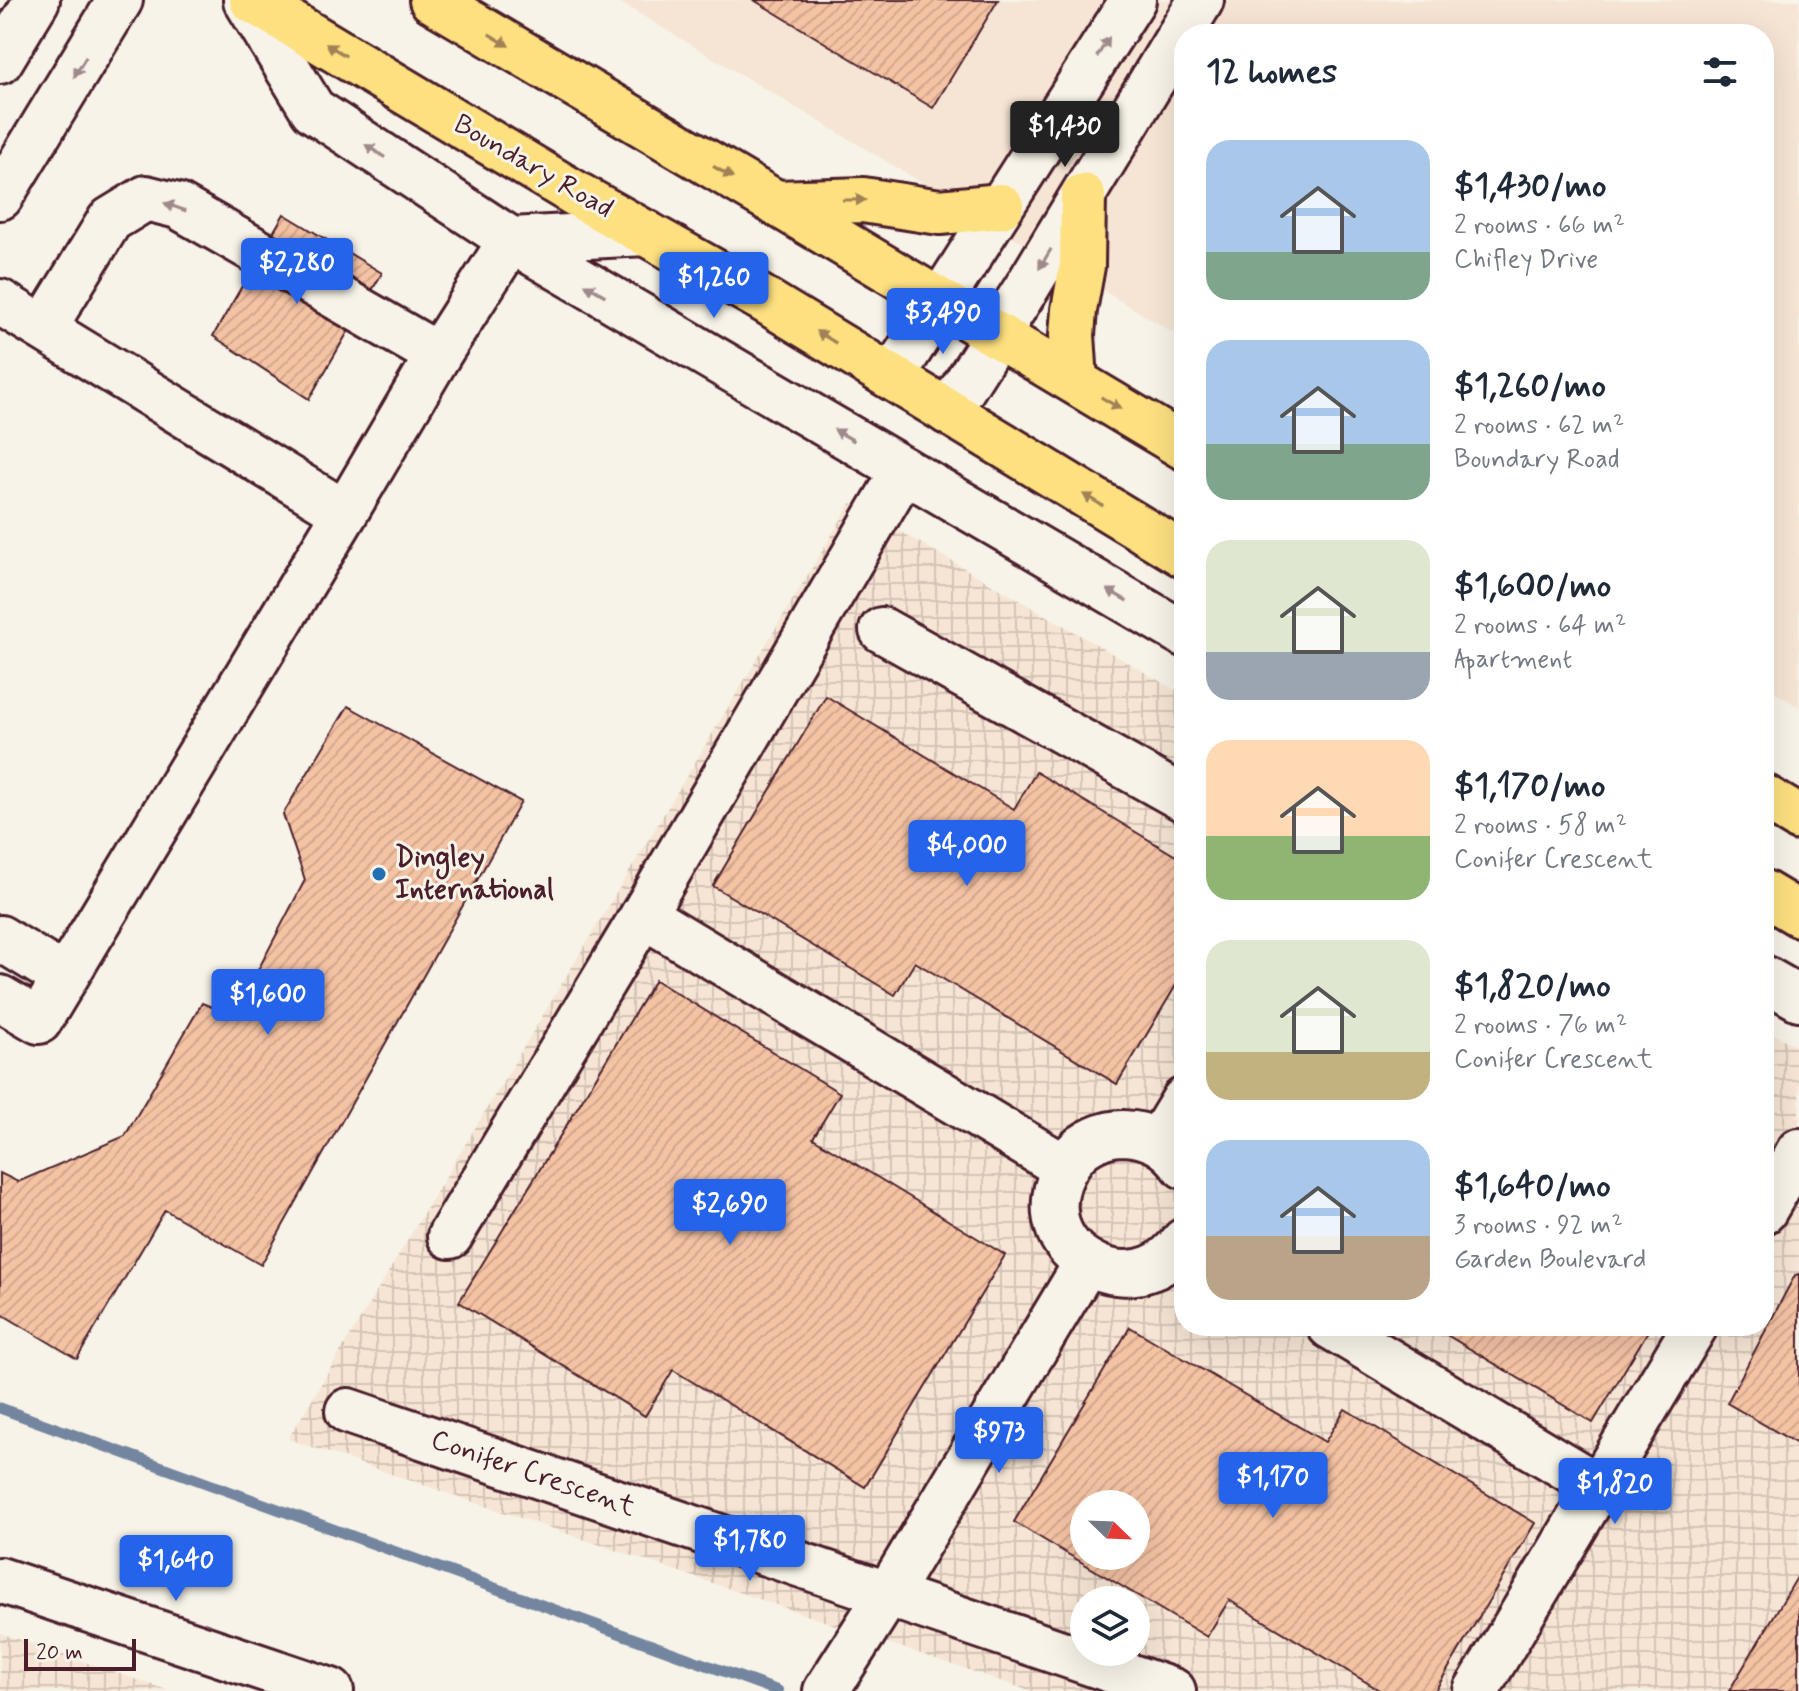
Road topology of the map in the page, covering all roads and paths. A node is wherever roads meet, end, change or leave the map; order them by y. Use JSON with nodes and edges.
{"nodes":[{"id":1,"x":37,"y":0,"type":"edge"},
{"id":2,"x":120,"y":0,"type":"edge"},
{"id":3,"x":249,"y":0,"type":"edge"},
{"id":4,"x":432,"y":0,"type":"edge"},
{"id":5,"x":1133,"y":0,"type":"edge"},
{"id":6,"x":1201,"y":0,"type":"edge"},
{"id":7,"x":1187,"y":24,"type":"edge"},
{"id":8,"x":1174,"y":45,"type":"edge"},
{"id":9,"x":0,"y":61,"type":"edge"},
{"id":10,"x":1083,"y":196,"type":"junction"},
{"id":11,"x":0,"y":197,"type":"edge"},
{"id":12,"x":776,"y":203,"type":"junction"},
{"id":13,"x":1001,"y":206,"type":"junction"},
{"id":14,"x":646,"y":233,"type":"junction"},
{"id":15,"x":511,"y":240,"type":"junction"},
{"id":16,"x":940,"y":301,"type":"junction"},
{"id":17,"x":0,"y":302,"type":"edge"},
{"id":18,"x":44,"y":328,"type":"junction"},
{"id":19,"x":995,"y":335,"type":"junction"},
{"id":20,"x":438,"y":355,"type":"junction"},
{"id":21,"x":892,"y":377,"type":"junction"},
{"id":22,"x":1075,"y":381,"type":"junction"},
{"id":23,"x":948,"y":412,"type":"junction"},
{"id":24,"x":1174,"y":441,"type":"edge"},
{"id":25,"x":904,"y":470,"type":"junction"},
{"id":26,"x":345,"y":513,"type":"junction"},
{"id":27,"x":1174,"y":549,"type":"edge"},
{"id":28,"x":1174,"y":628,"type":"edge"},
{"id":29,"x":882,"y":630,"type":"dead end"},
{"id":30,"x":1174,"y":793,"type":"edge"},
{"id":31,"x":1774,"y":803,"type":"edge"},
{"id":32,"x":1799,"y":818,"type":"edge"},
{"id":33,"x":1774,"y":899,"type":"edge"},
{"id":34,"x":1799,"y":914,"type":"edge"},
{"id":35,"x":643,"y":915,"type":"junction"},
{"id":36,"x":0,"y":938,"type":"edge"},
{"id":37,"x":64,"y":977,"type":"junction"},
{"id":38,"x":1774,"y":984,"type":"edge"},
{"id":39,"x":0,"y":998,"type":"edge"},
{"id":40,"x":1799,"y":998,"type":"edge"},
{"id":41,"x":1172,"y":1154,"type":"edge"},
{"id":42,"x":1783,"y":1162,"type":"edge"},
{"id":43,"x":1064,"y":1167,"type":"junction"},
{"id":44,"x":1774,"y":1185,"type":"edge"},
{"id":45,"x":450,"y":1236,"type":"dead end"},
{"id":46,"x":1174,"y":1253,"type":"edge"},
{"id":47,"x":1087,"y":1262,"type":"junction"},
{"id":48,"x":1347,"y":1336,"type":"edge"},
{"id":49,"x":1689,"y":1336,"type":"edge"},
{"id":50,"x":348,"y":1411,"type":"dead end"},
{"id":51,"x":1599,"y":1487,"type":"junction"},
{"id":52,"x":0,"y":1580,"type":"edge"},
{"id":53,"x":888,"y":1594,"type":"junction"},
{"id":54,"x":331,"y":1691,"type":"edge"},
{"id":55,"x":826,"y":1691,"type":"edge"},
{"id":56,"x":1173,"y":1691,"type":"edge"},
{"id":57,"x":1476,"y":1691,"type":"edge"}],
"edges":[{"from":1,"to":9,"type":"street"},
{"from":2,"to":11,"type":"street","one_way":true},
{"from":14,"to":3,"type":"main road","name":"Boundary Road","one_way":true},
{"from":15,"to":3,"type":"street","one_way":true},
{"from":4,"to":12,"type":"main road","one_way":true},
{"from":13,"to":5,"type":"street","one_way":true},
{"from":6,"to":7,"type":"street"},
{"from":8,"to":10,"type":"street"},
{"from":10,"to":19,"type":"street","one_way":true},
{"from":10,"to":22,"type":"main road"},
{"from":12,"to":13,"type":"main road","one_way":true},
{"from":12,"to":16,"type":"main road"},
{"from":13,"to":16,"type":"street"},
{"from":14,"to":15,"type":"street"},
{"from":21,"to":14,"type":"main road","name":"Boundary Road","one_way":true},
{"from":15,"to":20,"type":"street"},
{"from":25,"to":15,"type":"street","one_way":true},
{"from":16,"to":19,"type":"main road"},
{"from":16,"to":21,"type":"street"},
{"from":17,"to":18,"type":"street"},
{"from":20,"to":18,"type":"street","one_way":true},
{"from":18,"to":26,"type":"street"},
{"from":19,"to":22,"type":"main road"},
{"from":19,"to":23,"type":"street"},
{"from":20,"to":26,"type":"street"},
{"from":21,"to":23,"type":"main road","name":"Boundary Road"},
{"from":22,"to":24,"type":"main road","one_way":true},
{"from":27,"to":23,"type":"main road","name":"Boundary Road","one_way":true},
{"from":28,"to":25,"type":"street","one_way":true},
{"from":25,"to":35,"type":"street"},
{"from":26,"to":37,"type":"street"},
{"from":29,"to":30,"type":"street"},
{"from":31,"to":32,"type":"main road"},
{"from":33,"to":34,"type":"main road"},
{"from":35,"to":43,"type":"street"},
{"from":35,"to":45,"type":"street"},
{"from":36,"to":37,"type":"street"},
{"from":37,"to":39,"type":"street"},
{"from":38,"to":40,"type":"street"},
{"from":41,"to":43,"type":"street"},
{"from":42,"to":44,"type":"street"},
{"from":43,"to":47,"type":"street"},
{"from":46,"to":47,"type":"street"},
{"from":47,"to":53,"type":"street"},
{"from":48,"to":51,"type":"street"},
{"from":49,"to":51,"type":"street"},
{"from":50,"to":53,"type":"street","name":"Conifer Crescent"},
{"from":51,"to":57,"type":"street"},
{"from":52,"to":54,"type":"street"},
{"from":53,"to":55,"type":"street"},
{"from":53,"to":56,"type":"street","name":"Conifer Crescent"}]}
